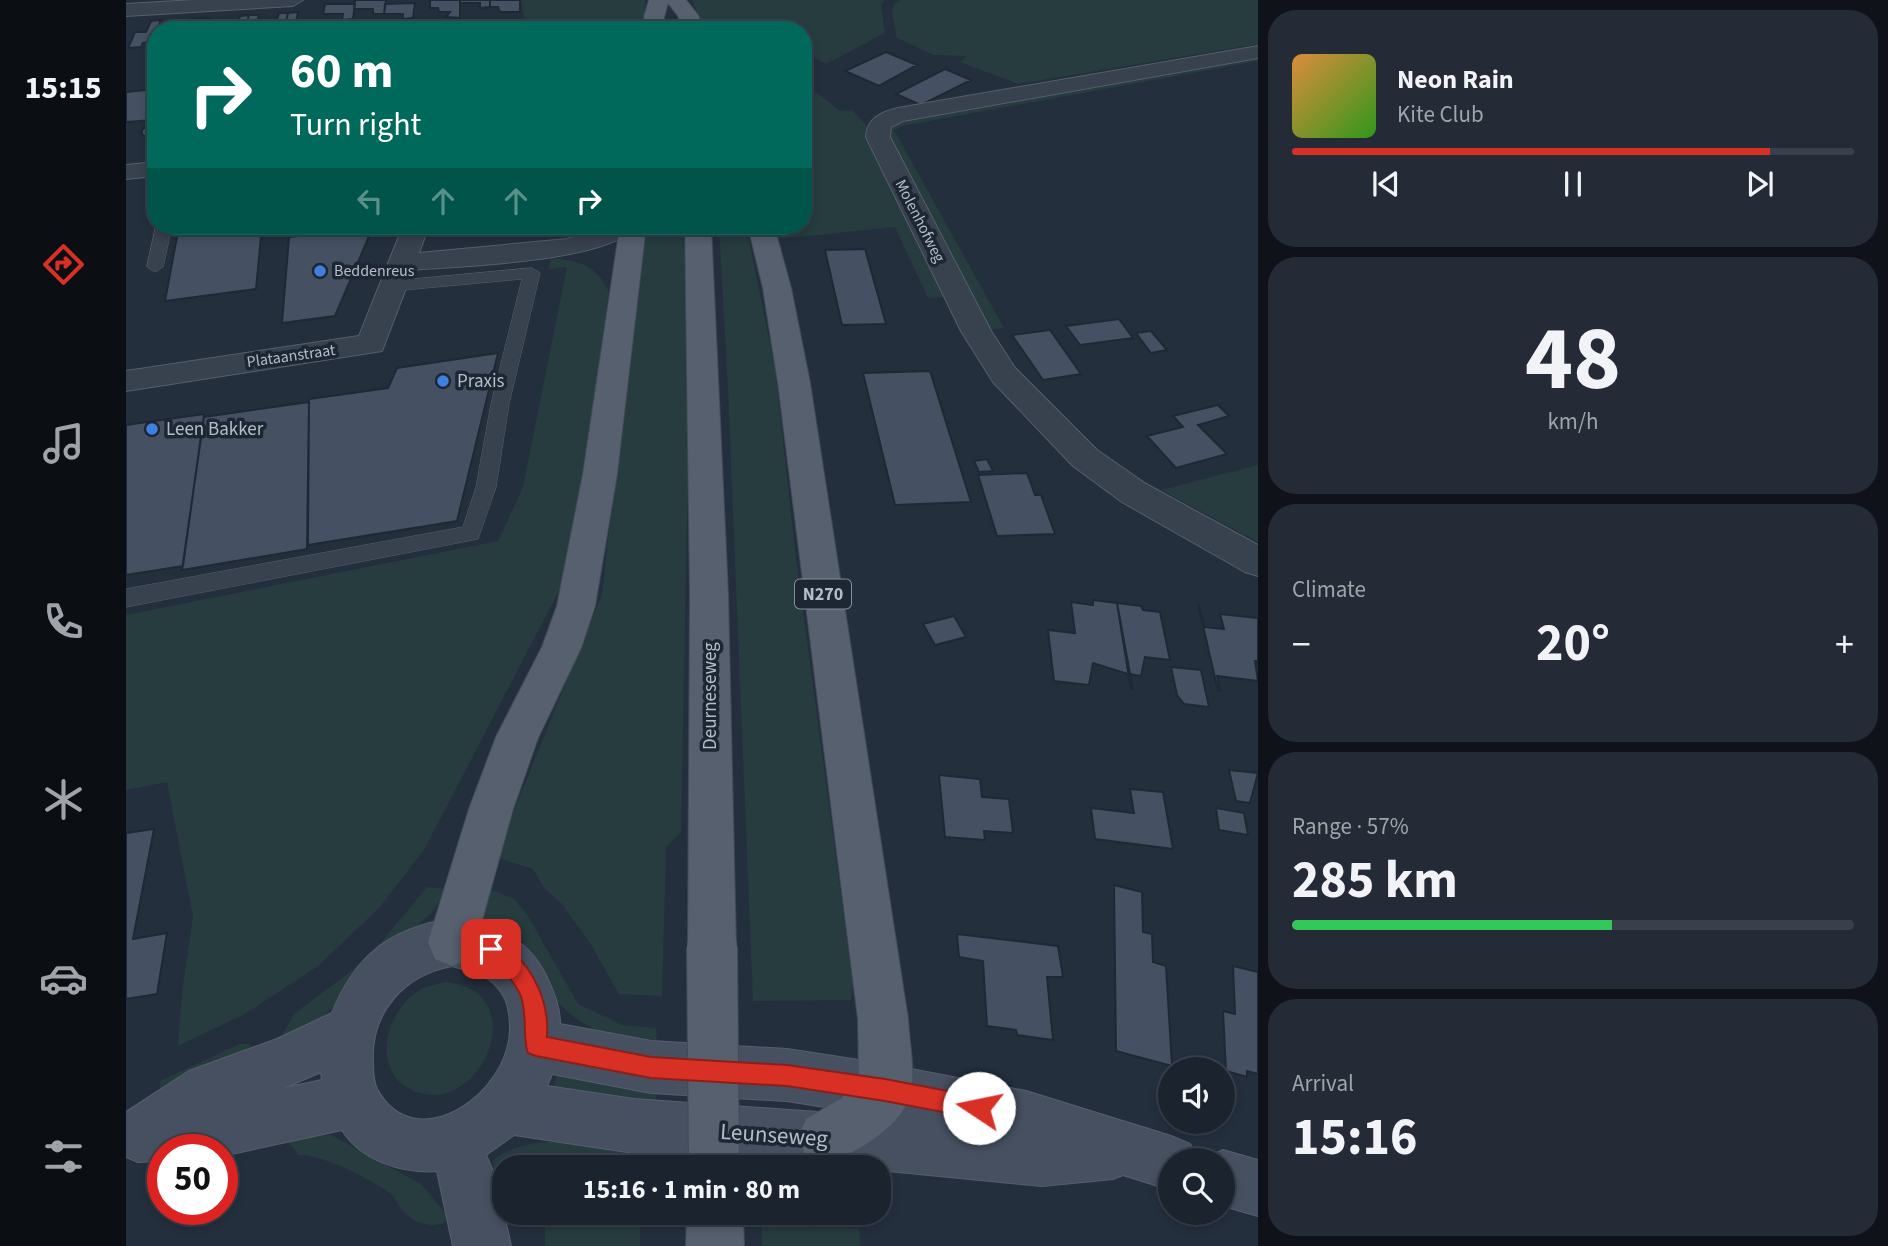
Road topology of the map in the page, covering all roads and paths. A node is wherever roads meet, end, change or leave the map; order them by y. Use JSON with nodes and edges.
{"nodes":[{"id":1,"x":293,"y":0,"type":"edge"},
{"id":2,"x":659,"y":0,"type":"edge"},
{"id":3,"x":666,"y":0,"type":"edge"},
{"id":4,"x":676,"y":0,"type":"edge"},
{"id":5,"x":126,"y":10,"type":"edge"},
{"id":6,"x":654,"y":21,"type":"edge"},
{"id":7,"x":671,"y":21,"type":"edge"},
{"id":8,"x":690,"y":21,"type":"edge"},
{"id":9,"x":1258,"y":52,"type":"edge"},
{"id":10,"x":147,"y":170,"type":"edge"},
{"id":11,"x":126,"y":173,"type":"edge"},
{"id":12,"x":162,"y":235,"type":"edge"},
{"id":13,"x":413,"y":235,"type":"edge"},
{"id":14,"x":606,"y":235,"type":"edge"},
{"id":15,"x":632,"y":235,"type":"edge"},
{"id":16,"x":698,"y":235,"type":"edge"},
{"id":17,"x":763,"y":235,"type":"edge"},
{"id":18,"x":570,"y":247,"type":"junction"},
{"id":19,"x":155,"y":267,"type":"dead end"},
{"id":20,"x":397,"y":275,"type":"junction"},
{"id":21,"x":624,"y":286,"type":"junction"},
{"id":22,"x":126,"y":381,"type":"edge"},
{"id":23,"x":1258,"y":562,"type":"edge"},
{"id":24,"x":126,"y":598,"type":"edge"},
{"id":25,"x":452,"y":942,"type":"junction"},
{"id":26,"x":349,"y":1031,"type":"junction"},
{"id":27,"x":536,"y":1045,"type":"junction"},
{"id":28,"x":885,"y":1090,"type":"junction"},
{"id":29,"x":355,"y":1102,"type":"junction"},
{"id":30,"x":506,"y":1107,"type":"junction"},
{"id":31,"x":132,"y":1137,"type":"edge"},
{"id":32,"x":825,"y":1138,"type":"junction"},
{"id":33,"x":452,"y":1142,"type":"junction"},
{"id":34,"x":714,"y":1155,"type":"edge"},
{"id":35,"x":1149,"y":1157,"type":"edge"},
{"id":36,"x":1235,"y":1181,"type":"edge"},
{"id":37,"x":1258,"y":1188,"type":"edge"},
{"id":38,"x":715,"y":1225,"type":"edge"},
{"id":39,"x":482,"y":1246,"type":"edge"},
{"id":40,"x":715,"y":1246,"type":"edge"}],
"edges":[{"from":1,"to":5,"type":"street"},
{"from":2,"to":6,"type":"main road"},
{"from":3,"to":7,"type":"main road"},
{"from":4,"to":8,"type":"main road"},
{"from":9,"to":23,"type":"street","name":"Molenhofweg"},
{"from":10,"to":11,"type":"street"},
{"from":12,"to":19,"type":"lane"},
{"from":13,"to":20,"type":"street","name":"Plataanstraat"},
{"from":14,"to":18,"type":"street"},
{"from":15,"to":21,"type":"main road"},
{"from":16,"to":34,"type":"main road","name":"Deurneseweg","bridge":true},
{"from":17,"to":28,"type":"main road","number":"N270"},
{"from":18,"to":20,"type":"street"},
{"from":18,"to":21,"type":"street"},
{"from":20,"to":22,"type":"street","name":"Plataanstraat"},
{"from":20,"to":24,"type":"lane"},
{"from":21,"to":25,"type":"main road"},
{"from":25,"to":26,"type":"main road"},
{"from":25,"to":27,"type":"main road"},
{"from":26,"to":29,"type":"main road"},
{"from":26,"to":31,"type":"main road"},
{"from":27,"to":28,"type":"main road","name":"Leunseweg"},
{"from":27,"to":30,"type":"main road"},
{"from":28,"to":32,"type":"main road"},
{"from":28,"to":35,"type":"main road","name":"Leunseweg"},
{"from":29,"to":31,"type":"main road"},
{"from":29,"to":33,"type":"main road"},
{"from":30,"to":32,"type":"main road","name":"Leunseweg"},
{"from":30,"to":33,"type":"main road"},
{"from":32,"to":35,"type":"main road","name":"Leunseweg"},
{"from":33,"to":39,"type":"main road"},
{"from":36,"to":37,"type":"main road"},
{"from":38,"to":40,"type":"main road"}]}
